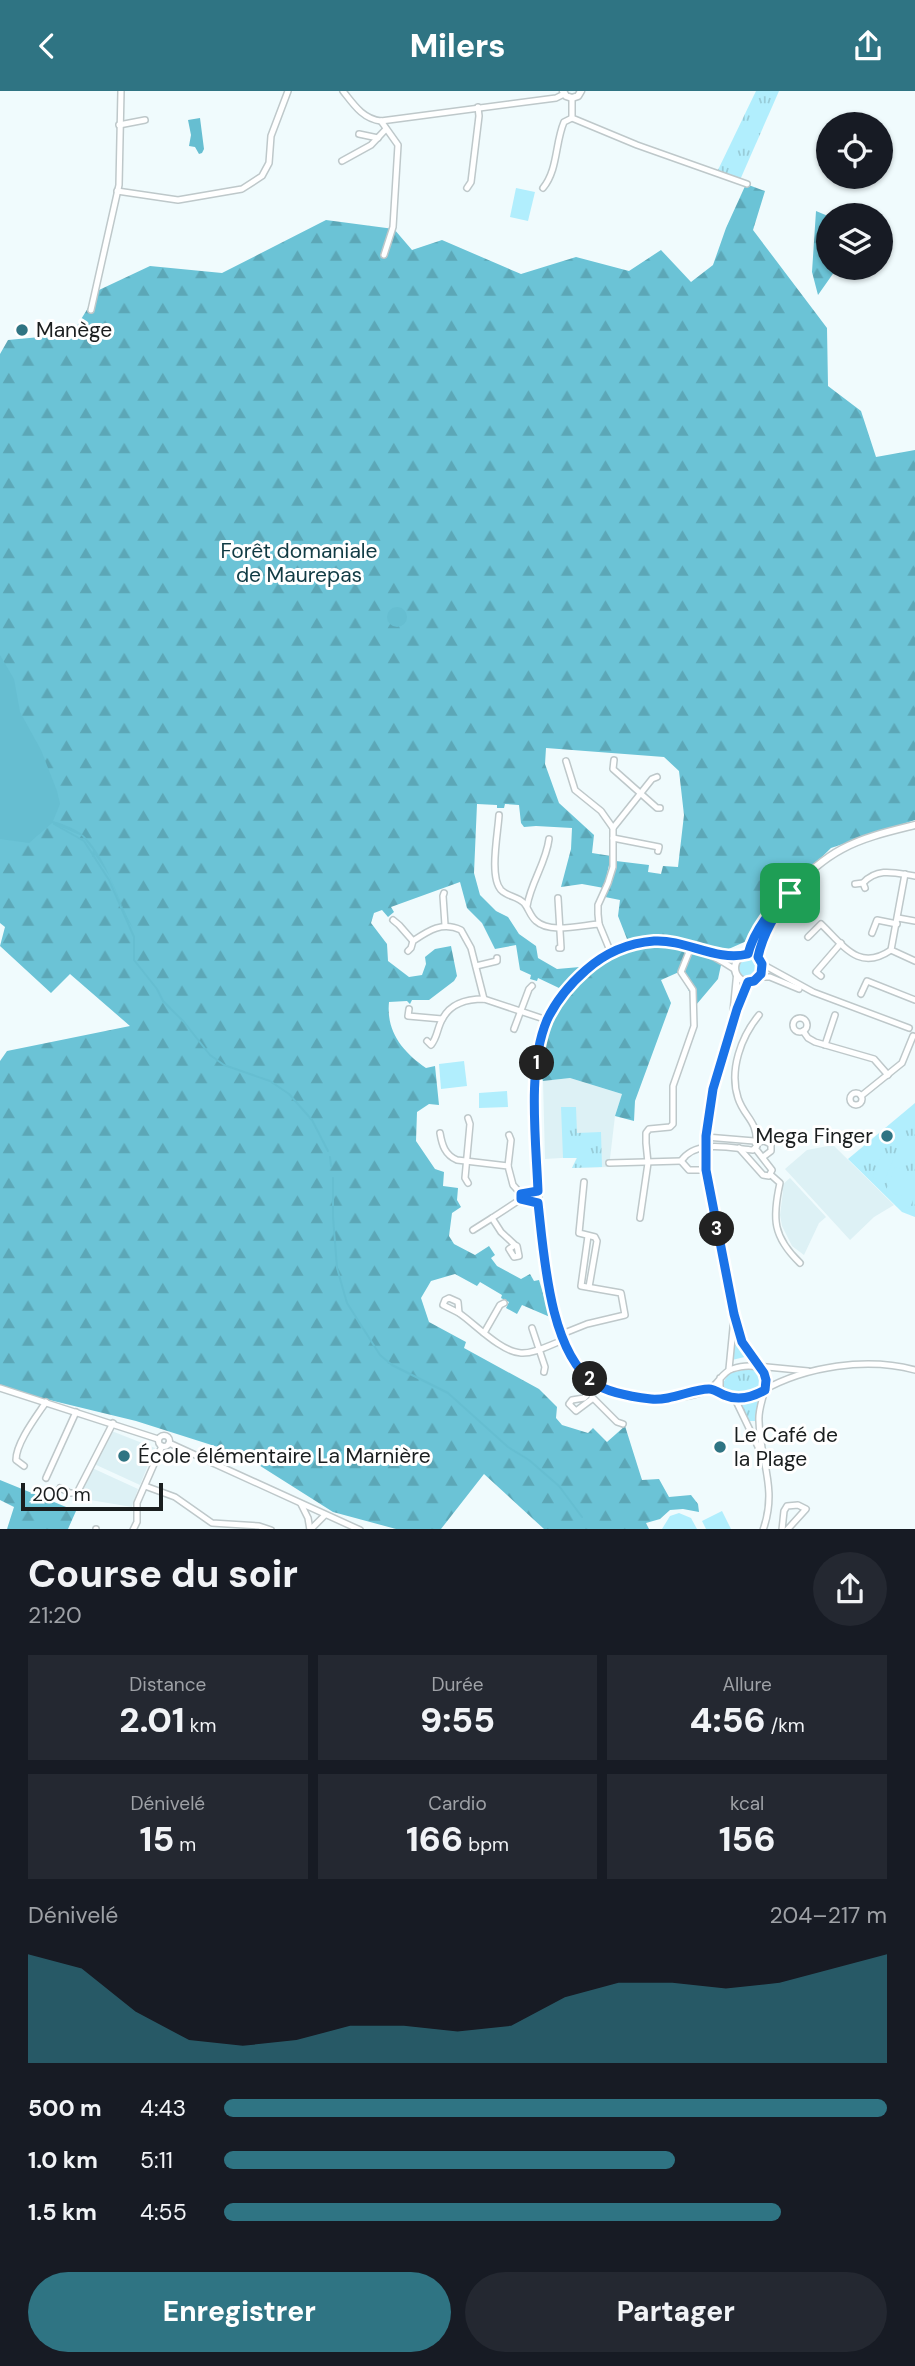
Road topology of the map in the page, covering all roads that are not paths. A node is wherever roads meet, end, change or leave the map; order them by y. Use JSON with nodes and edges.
{"nodes":[{"id":1,"x":121,"y":91,"type":"edge"},
{"id":2,"x":288,"y":91,"type":"edge"},
{"id":3,"x":343,"y":91,"type":"edge"},
{"id":4,"x":581,"y":91,"type":"edge"},
{"id":5,"x":563,"y":92,"type":"edge"},
{"id":6,"x":572,"y":98,"type":"junction"},
{"id":7,"x":478,"y":107,"type":"junction"},
{"id":8,"x":572,"y":118,"type":"junction"},
{"id":9,"x":145,"y":120,"type":"dead end"},
{"id":10,"x":381,"y":121,"type":"junction"},
{"id":11,"x":119,"y":125,"type":"junction"},
{"id":12,"x":386,"y":129,"type":"junction"},
{"id":13,"x":359,"y":134,"type":"dead end"},
{"id":14,"x":378,"y":138,"type":"junction"},
{"id":15,"x":342,"y":161,"type":"dead end"},
{"id":16,"x":747,"y":184,"type":"dead end"},
{"id":17,"x":467,"y":188,"type":"dead end"},
{"id":18,"x":543,"y":188,"type":"dead end"},
{"id":19,"x":117,"y":191,"type":"junction"},
{"id":20,"x":384,"y":255,"type":"dead end"},
{"id":21,"x":91,"y":310,"type":"dead end"},
{"id":22,"x":614,"y":760,"type":"dead end"},
{"id":23,"x":566,"y":761,"type":"dead end"},
{"id":24,"x":657,"y":777,"type":"dead end"},
{"id":25,"x":640,"y":794,"type":"junction"},
{"id":26,"x":660,"y":808,"type":"dead end"},
{"id":27,"x":499,"y":815,"type":"dead end"},
{"id":28,"x":915,"y":825,"type":"edge"},
{"id":29,"x":613,"y":828,"type":"junction"},
{"id":30,"x":613,"y":838,"type":"junction"},
{"id":31,"x":550,"y":839,"type":"dead end"},
{"id":32,"x":658,"y":851,"type":"dead end"},
{"id":33,"x":905,"y":874,"type":"junction"},
{"id":34,"x":915,"y":876,"type":"edge"},
{"id":35,"x":855,"y":884,"type":"dead end"},
{"id":36,"x":444,"y":893,"type":"dead end"},
{"id":37,"x":790,"y":893,"type":"junction"},
{"id":38,"x":529,"y":894,"type":"junction"},
{"id":39,"x":517,"y":897,"type":"junction"},
{"id":40,"x":558,"y":898,"type":"dead end"},
{"id":41,"x":527,"y":906,"type":"junction"},
{"id":42,"x":393,"y":921,"type":"dead end"},
{"id":43,"x":897,"y":921,"type":"junction"},
{"id":44,"x":915,"y":921,"type":"edge"},
{"id":45,"x":599,"y":924,"type":"junction"},
{"id":46,"x":445,"y":925,"type":"junction"},
{"id":47,"x":560,"y":927,"type":"junction"},
{"id":48,"x":872,"y":933,"type":"dead end"},
{"id":49,"x":808,"y":937,"type":"dead end"},
{"id":50,"x":413,"y":941,"type":"junction"},
{"id":51,"x":841,"y":943,"type":"junction"},
{"id":52,"x":691,"y":947,"type":"junction"},
{"id":53,"x":559,"y":948,"type":"dead end"},
{"id":54,"x":700,"y":950,"type":"junction"},
{"id":55,"x":891,"y":950,"type":"junction"},
{"id":56,"x":408,"y":951,"type":"dead end"},
{"id":57,"x":611,"y":953,"type":"junction"},
{"id":58,"x":745,"y":955,"type":"junction"},
{"id":59,"x":497,"y":958,"type":"dead end"},
{"id":60,"x":760,"y":960,"type":"junction"},
{"id":61,"x":915,"y":961,"type":"edge"},
{"id":62,"x":476,"y":966,"type":"junction"},
{"id":63,"x":736,"y":972,"type":"junction"},
{"id":64,"x":821,"y":976,"type":"dead end"},
{"id":65,"x":760,"y":977,"type":"junction"},
{"id":66,"x":748,"y":982,"type":"junction"},
{"id":67,"x":532,"y":986,"type":"dead end"},
{"id":68,"x":813,"y":992,"type":"junction"},
{"id":69,"x":861,"y":994,"type":"dead end"},
{"id":70,"x":484,"y":999,"type":"junction"},
{"id":71,"x":915,"y":1000,"type":"edge"},
{"id":72,"x":409,"y":1009,"type":"dead end"},
{"id":73,"x":521,"y":1011,"type":"junction"},
{"id":74,"x":759,"y":1015,"type":"dead end"},
{"id":75,"x":835,"y":1015,"type":"dead end"},
{"id":76,"x":442,"y":1019,"type":"junction"},
{"id":77,"x":547,"y":1020,"type":"junction"},
{"id":78,"x":915,"y":1024,"type":"edge"},
{"id":79,"x":732,"y":1028,"type":"junction"},
{"id":80,"x":909,"y":1028,"type":"junction"},
{"id":81,"x":514,"y":1029,"type":"dead end"},
{"id":82,"x":803,"y":1031,"type":"dead end"},
{"id":83,"x":914,"y":1036,"type":"edge"},
{"id":84,"x":427,"y":1041,"type":"dead end"},
{"id":85,"x":825,"y":1045,"type":"junction"},
{"id":86,"x":888,"y":1075,"type":"junction"},
{"id":87,"x":861,"y":1096,"type":"dead end"},
{"id":88,"x":468,"y":1118,"type":"dead end"},
{"id":89,"x":440,"y":1133,"type":"dead end"},
{"id":90,"x":509,"y":1135,"type":"dead end"},
{"id":91,"x":706,"y":1136,"type":"junction"},
{"id":92,"x":741,"y":1140,"type":"junction"},
{"id":93,"x":756,"y":1146,"type":"junction"},
{"id":94,"x":705,"y":1147,"type":"junction"},
{"id":95,"x":740,"y":1149,"type":"junction"},
{"id":96,"x":763,"y":1157,"type":"junction"},
{"id":97,"x":466,"y":1161,"type":"junction"},
{"id":98,"x":681,"y":1161,"type":"junction"},
{"id":99,"x":609,"y":1163,"type":"dead end"},
{"id":100,"x":648,"y":1163,"type":"junction"},
{"id":101,"x":509,"y":1166,"type":"junction"},
{"id":102,"x":706,"y":1170,"type":"junction"},
{"id":103,"x":771,"y":1175,"type":"junction"},
{"id":104,"x":584,"y":1182,"type":"dead end"},
{"id":105,"x":468,"y":1183,"type":"dead end"},
{"id":106,"x":538,"y":1191,"type":"junction"},
{"id":107,"x":521,"y":1197,"type":"junction"},
{"id":108,"x":538,"y":1203,"type":"junction"},
{"id":109,"x":492,"y":1218,"type":"junction"},
{"id":110,"x":640,"y":1219,"type":"dead end"},
{"id":111,"x":473,"y":1230,"type":"dead end"},
{"id":112,"x":515,"y":1245,"type":"dead end"},
{"id":113,"x":800,"y":1263,"type":"dead end"},
{"id":114,"x":504,"y":1303,"type":"dead end"},
{"id":115,"x":459,"y":1313,"type":"dead end"},
{"id":116,"x":734,"y":1314,"type":"junction"},
{"id":117,"x":532,"y":1328,"type":"dead end"},
{"id":118,"x":484,"y":1333,"type":"junction"},
{"id":119,"x":563,"y":1337,"type":"junction"},
{"id":120,"x":539,"y":1349,"type":"junction"},
{"id":121,"x":758,"y":1367,"type":"junction"},
{"id":122,"x":729,"y":1369,"type":"junction"},
{"id":123,"x":915,"y":1370,"type":"edge"},
{"id":124,"x":814,"y":1371,"type":"junction"},
{"id":125,"x":544,"y":1372,"type":"dead end"},
{"id":126,"x":720,"y":1378,"type":"junction"},
{"id":127,"x":594,"y":1387,"type":"junction"},
{"id":128,"x":0,"y":1388,"type":"edge"},
{"id":129,"x":710,"y":1389,"type":"junction"},
{"id":130,"x":763,"y":1390,"type":"junction"},
{"id":131,"x":724,"y":1395,"type":"junction"},
{"id":132,"x":592,"y":1399,"type":"junction"},
{"id":133,"x":735,"y":1399,"type":"junction"},
{"id":134,"x":46,"y":1402,"type":"junction"},
{"id":135,"x":76,"y":1412,"type":"junction"},
{"id":136,"x":113,"y":1423,"type":"junction"},
{"id":137,"x":623,"y":1424,"type":"dead end"},
{"id":138,"x":158,"y":1439,"type":"junction"},
{"id":139,"x":165,"y":1445,"type":"junction"},
{"id":140,"x":764,"y":1458,"type":"junction"},
{"id":141,"x":24,"y":1466,"type":"dead end"},
{"id":142,"x":46,"y":1478,"type":"dead end"},
{"id":143,"x":145,"y":1486,"type":"junction"},
{"id":144,"x":60,"y":1488,"type":"dead end"},
{"id":145,"x":307,"y":1509,"type":"junction"},
{"id":146,"x":325,"y":1515,"type":"junction"},
{"id":147,"x":133,"y":1529,"type":"edge"},
{"id":148,"x":271,"y":1529,"type":"edge"},
{"id":149,"x":310,"y":1529,"type":"edge"},
{"id":150,"x":360,"y":1529,"type":"edge"},
{"id":151,"x":761,"y":1529,"type":"edge"},
{"id":152,"x":784,"y":1529,"type":"edge"}],
"edges":[{"from":1,"to":11,"type":"street"},
{"from":2,"to":19,"type":"street"},
{"from":3,"to":10,"type":"street"},
{"from":4,"to":6,"type":"street"},
{"from":5,"to":6,"type":"street"},
{"from":5,"to":7,"type":"street"},
{"from":6,"to":8,"type":"street"},
{"from":7,"to":10,"type":"street"},
{"from":7,"to":17,"type":"street"},
{"from":8,"to":16,"type":"street"},
{"from":8,"to":18,"type":"street"},
{"from":9,"to":11,"type":"street"},
{"from":10,"to":12,"type":"street"},
{"from":11,"to":19,"type":"street"},
{"from":12,"to":14,"type":"street"},
{"from":12,"to":20,"type":"street"},
{"from":13,"to":14,"type":"street"},
{"from":14,"to":15,"type":"street"},
{"from":19,"to":21,"type":"street"},
{"from":22,"to":25,"type":"street"},
{"from":23,"to":29,"type":"street"},
{"from":24,"to":25,"type":"street"},
{"from":25,"to":26,"type":"street"},
{"from":25,"to":29,"type":"street"},
{"from":27,"to":39,"type":"street"},
{"from":28,"to":37,"type":"street"},
{"from":29,"to":30,"type":"street"},
{"from":30,"to":32,"type":"street"},
{"from":30,"to":45,"type":"street"},
{"from":31,"to":38,"type":"street"},
{"from":33,"to":34,"type":"street"},
{"from":33,"to":35,"type":"street"},
{"from":33,"to":43,"type":"street"},
{"from":36,"to":46,"type":"street"},
{"from":37,"to":58,"type":"street"},
{"from":37,"to":60,"type":"street"},
{"from":38,"to":39,"type":"street"},
{"from":38,"to":41,"type":"street"},
{"from":39,"to":41,"type":"street"},
{"from":40,"to":47,"type":"street"},
{"from":41,"to":47,"type":"street"},
{"from":42,"to":50,"type":"street"},
{"from":43,"to":44,"type":"street"},
{"from":43,"to":48,"type":"street"},
{"from":43,"to":55,"type":"street"},
{"from":45,"to":47,"type":"street"},
{"from":45,"to":57,"type":"street"},
{"from":46,"to":50,"type":"street"},
{"from":46,"to":62,"type":"street"},
{"from":47,"to":53,"type":"street"},
{"from":49,"to":51,"type":"street"},
{"from":50,"to":56,"type":"street"},
{"from":51,"to":55,"type":"street"},
{"from":51,"to":64,"type":"street"},
{"from":52,"to":54,"type":"street"},
{"from":52,"to":57,"type":"street"},
{"from":52,"to":100,"type":"street"},
{"from":54,"to":58,"type":"street"},
{"from":54,"to":63,"type":"street"},
{"from":55,"to":61,"type":"street"},
{"from":57,"to":77,"type":"street"},
{"from":58,"to":60,"type":"street"},
{"from":58,"to":63,"type":"street"},
{"from":59,"to":62,"type":"street"},
{"from":60,"to":65,"type":"street"},
{"from":60,"to":68,"type":"street"},
{"from":62,"to":70,"type":"street"},
{"from":63,"to":66,"type":"street"},
{"from":63,"to":79,"type":"street"},
{"from":65,"to":66,"type":"street"},
{"from":65,"to":68,"type":"street"},
{"from":66,"to":79,"type":"street"},
{"from":67,"to":73,"type":"street"},
{"from":68,"to":80,"type":"street"},
{"from":69,"to":71,"type":"street"},
{"from":70,"to":73,"type":"street"},
{"from":70,"to":76,"type":"street"},
{"from":72,"to":76,"type":"street"},
{"from":73,"to":77,"type":"street"},
{"from":73,"to":81,"type":"street"},
{"from":74,"to":93,"type":"street"},
{"from":75,"to":85,"type":"street"},
{"from":76,"to":84,"type":"street"},
{"from":77,"to":106,"type":"street"},
{"from":78,"to":80,"type":"street"},
{"from":79,"to":91,"type":"street"},
{"from":80,"to":83,"type":"street"},
{"from":82,"to":85,"type":"street"},
{"from":83,"to":86,"type":"street"},
{"from":85,"to":86,"type":"street"},
{"from":86,"to":87,"type":"street"},
{"from":88,"to":97,"type":"street"},
{"from":89,"to":97,"type":"street"},
{"from":90,"to":101,"type":"street"},
{"from":91,"to":92,"type":"street"},
{"from":91,"to":94,"type":"street"},
{"from":92,"to":93,"type":"street"},
{"from":92,"to":95,"type":"street"},
{"from":93,"to":95,"type":"street"},
{"from":93,"to":96,"type":"street"},
{"from":93,"to":96,"type":"street"},
{"from":94,"to":95,"type":"street"},
{"from":94,"to":98,"type":"street"},
{"from":94,"to":102,"type":"street"},
{"from":95,"to":103,"type":"street"},
{"from":96,"to":103,"type":"street"},
{"from":97,"to":101,"type":"street"},
{"from":97,"to":105,"type":"street"},
{"from":98,"to":100,"type":"street"},
{"from":98,"to":102,"type":"street"},
{"from":99,"to":100,"type":"street"},
{"from":100,"to":110,"type":"street"},
{"from":101,"to":107,"type":"street"},
{"from":102,"to":116,"type":"street"},
{"from":103,"to":113,"type":"street"},
{"from":104,"to":119,"type":"street"},
{"from":106,"to":107,"type":"street"},
{"from":106,"to":108,"type":"street"},
{"from":107,"to":108,"type":"street"},
{"from":107,"to":109,"type":"street"},
{"from":108,"to":119,"type":"street"},
{"from":109,"to":111,"type":"street"},
{"from":109,"to":112,"type":"street"},
{"from":114,"to":118,"type":"street"},
{"from":115,"to":118,"type":"street"},
{"from":116,"to":121,"type":"street"},
{"from":116,"to":122,"type":"street"},
{"from":117,"to":120,"type":"street"},
{"from":118,"to":120,"type":"street"},
{"from":119,"to":120,"type":"street"},
{"from":119,"to":127,"type":"street"},
{"from":120,"to":125,"type":"street"},
{"from":121,"to":122,"type":"street"},
{"from":121,"to":124,"type":"street"},
{"from":121,"to":130,"type":"street"},
{"from":122,"to":126,"type":"street"},
{"from":123,"to":124,"type":"street"},
{"from":124,"to":130,"type":"street"},
{"from":126,"to":129,"type":"street"},
{"from":126,"to":131,"type":"street"},
{"from":127,"to":129,"type":"street"},
{"from":127,"to":132,"type":"street"},
{"from":127,"to":132,"type":"street"},
{"from":128,"to":134,"type":"street"},
{"from":129,"to":131,"type":"street"},
{"from":130,"to":133,"type":"street"},
{"from":130,"to":140,"type":"street"},
{"from":131,"to":133,"type":"street"},
{"from":132,"to":137,"type":"street"},
{"from":133,"to":140,"type":"street"},
{"from":134,"to":135,"type":"street"},
{"from":134,"to":141,"type":"street"},
{"from":135,"to":136,"type":"street"},
{"from":135,"to":142,"type":"street"},
{"from":136,"to":138,"type":"street"},
{"from":136,"to":144,"type":"street"},
{"from":138,"to":139,"type":"street"},
{"from":138,"to":139,"type":"street"},
{"from":139,"to":143,"type":"street"},
{"from":139,"to":145,"type":"street"},
{"from":140,"to":151,"type":"street"},
{"from":143,"to":147,"type":"street"},
{"from":143,"to":148,"type":"street"},
{"from":145,"to":146,"type":"street"},
{"from":145,"to":149,"type":"street"},
{"from":146,"to":149,"type":"street"},
{"from":146,"to":150,"type":"street"},
{"from":152,"to":152,"type":"street"}]}
